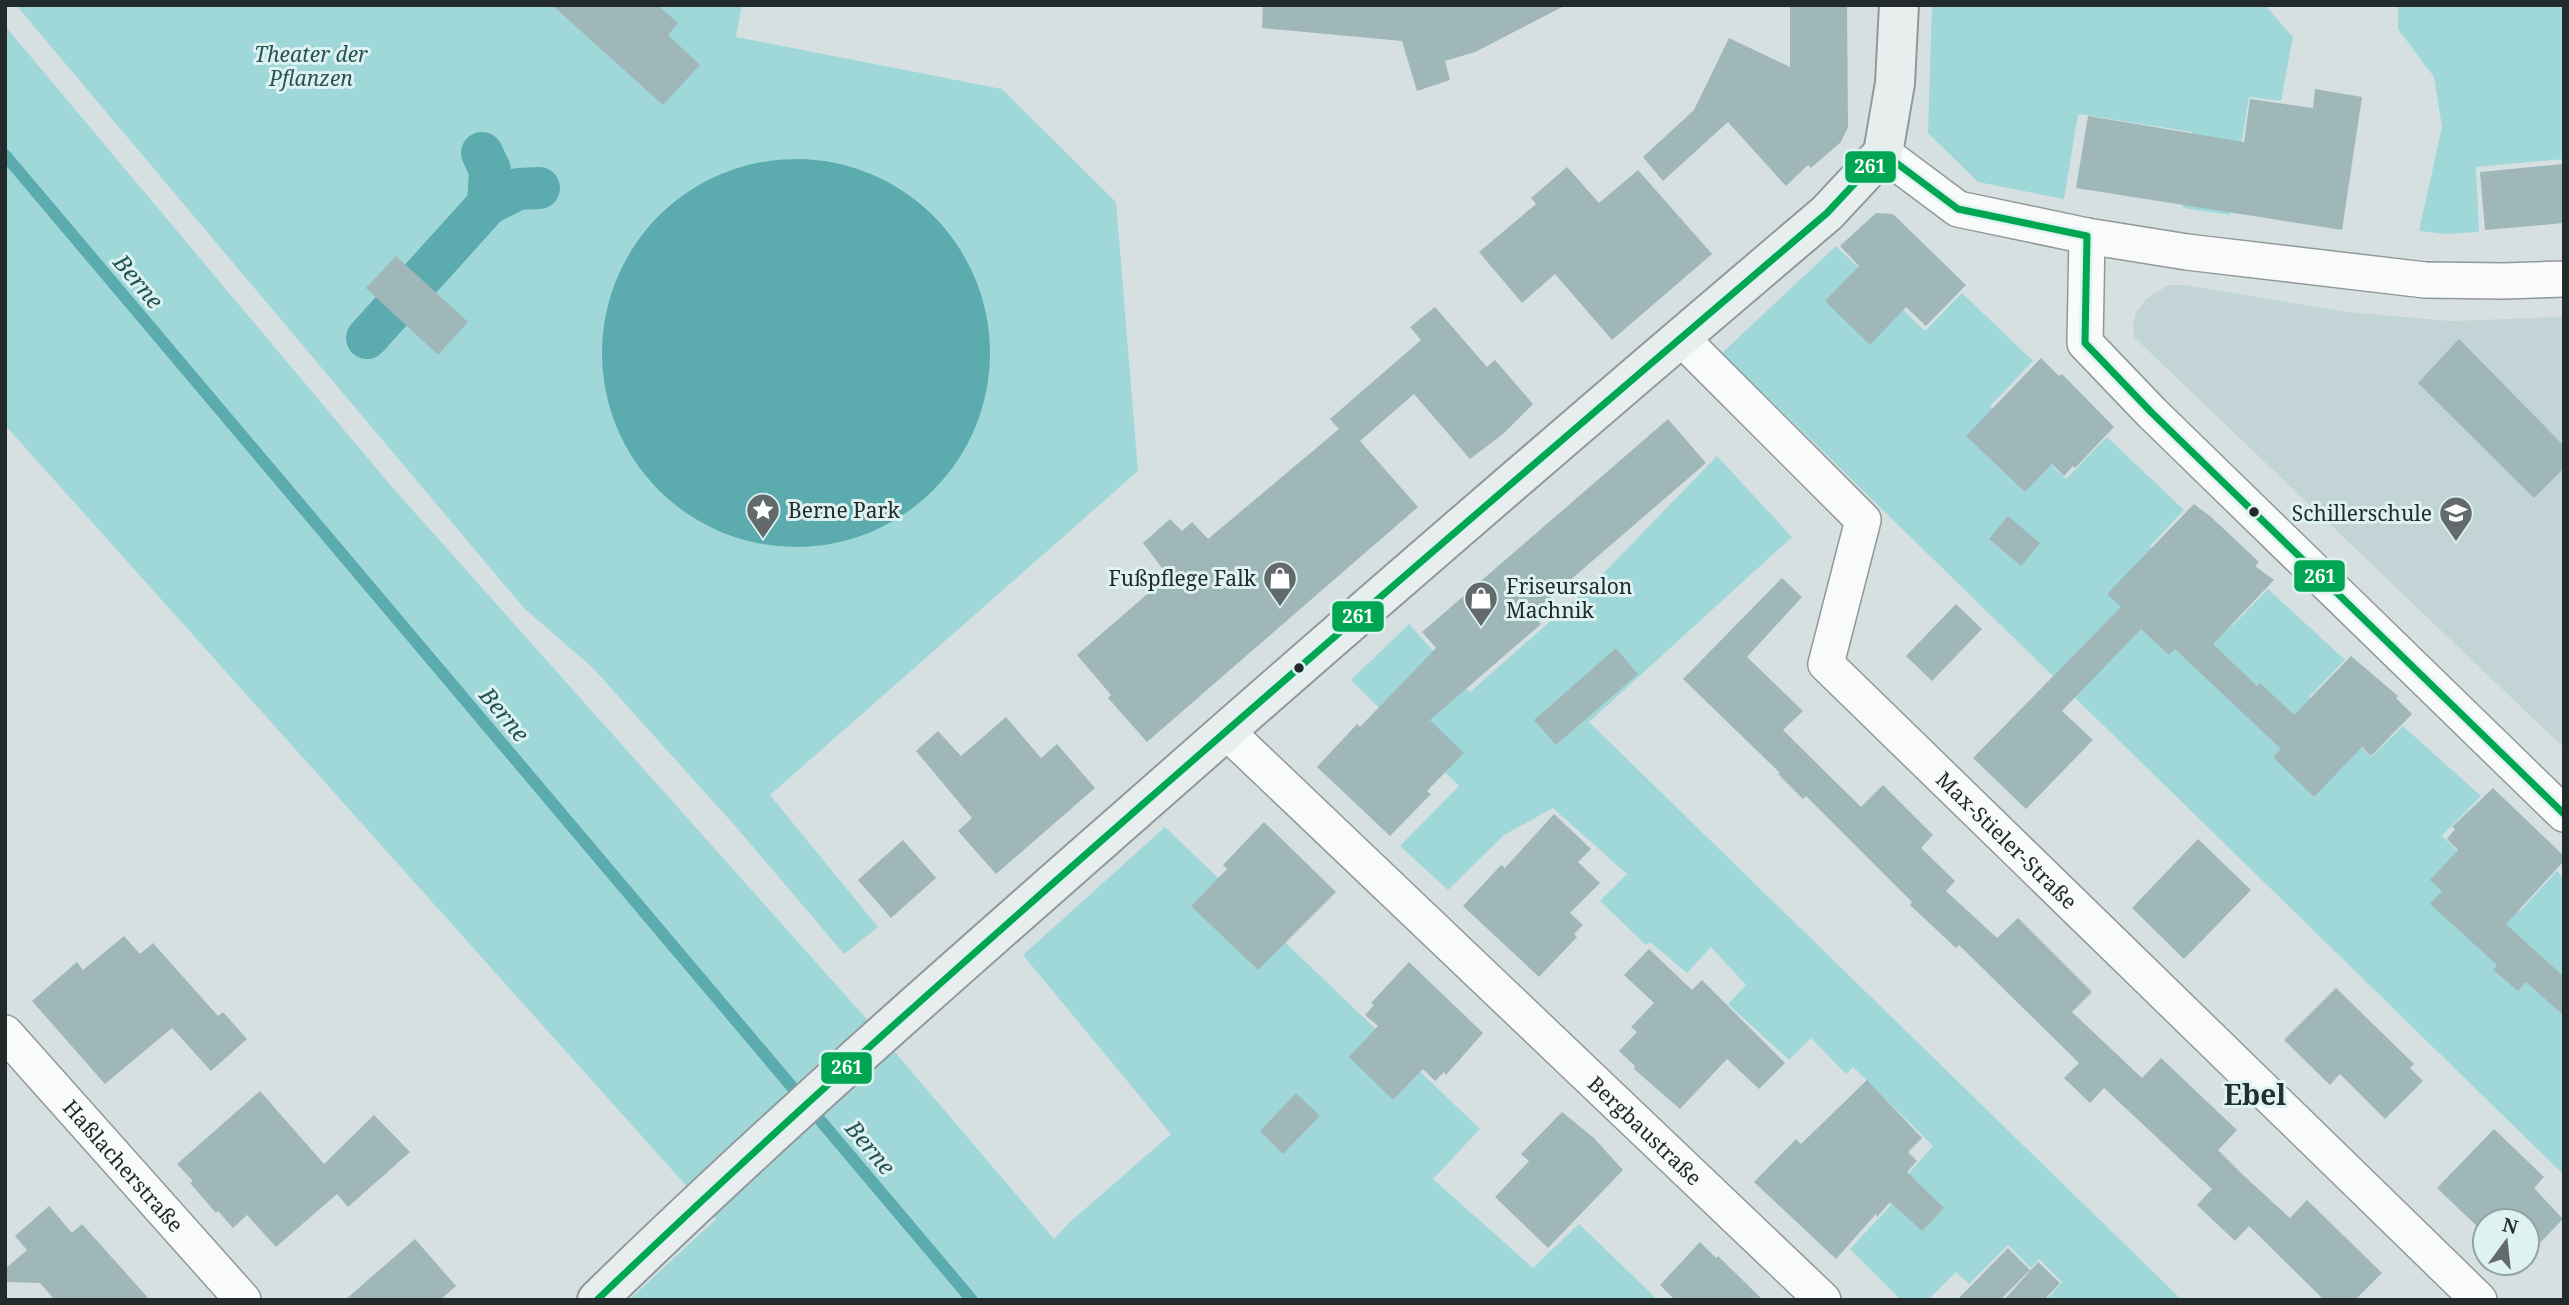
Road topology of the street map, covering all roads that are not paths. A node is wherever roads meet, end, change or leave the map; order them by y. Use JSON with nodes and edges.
{"nodes":[{"id":1,"x":1899,"y":5,"type":"edge"},
{"id":2,"x":1883,"y":153,"type":"junction"},
{"id":3,"x":2087,"y":236,"type":"junction"},
{"id":4,"x":2564,"y":279,"type":"edge"},
{"id":5,"x":1680,"y":337,"type":"junction"},
{"id":6,"x":1226,"y":731,"type":"junction"},
{"id":7,"x":2564,"y":814,"type":"edge"},
{"id":8,"x":5,"y":1033,"type":"edge"},
{"id":9,"x":243,"y":1300,"type":"edge"},
{"id":10,"x":597,"y":1300,"type":"edge"},
{"id":11,"x":1823,"y":1300,"type":"edge"},
{"id":12,"x":2479,"y":1300,"type":"edge"}],
"edges":[{"from":1,"to":2,"type":"street"},
{"from":2,"to":3,"type":"street"},
{"from":2,"to":5,"type":"street"},
{"from":3,"to":4,"type":"street"},
{"from":3,"to":7,"type":"street"},
{"from":5,"to":6,"type":"street"},
{"from":5,"to":12,"type":"street","name":"Max-Stieler-Straße"},
{"from":6,"to":10,"type":"street"},
{"from":6,"to":11,"type":"street","name":"Bergbaustraße"},
{"from":8,"to":9,"type":"street","name":"Haßlacherstraße"}]}
